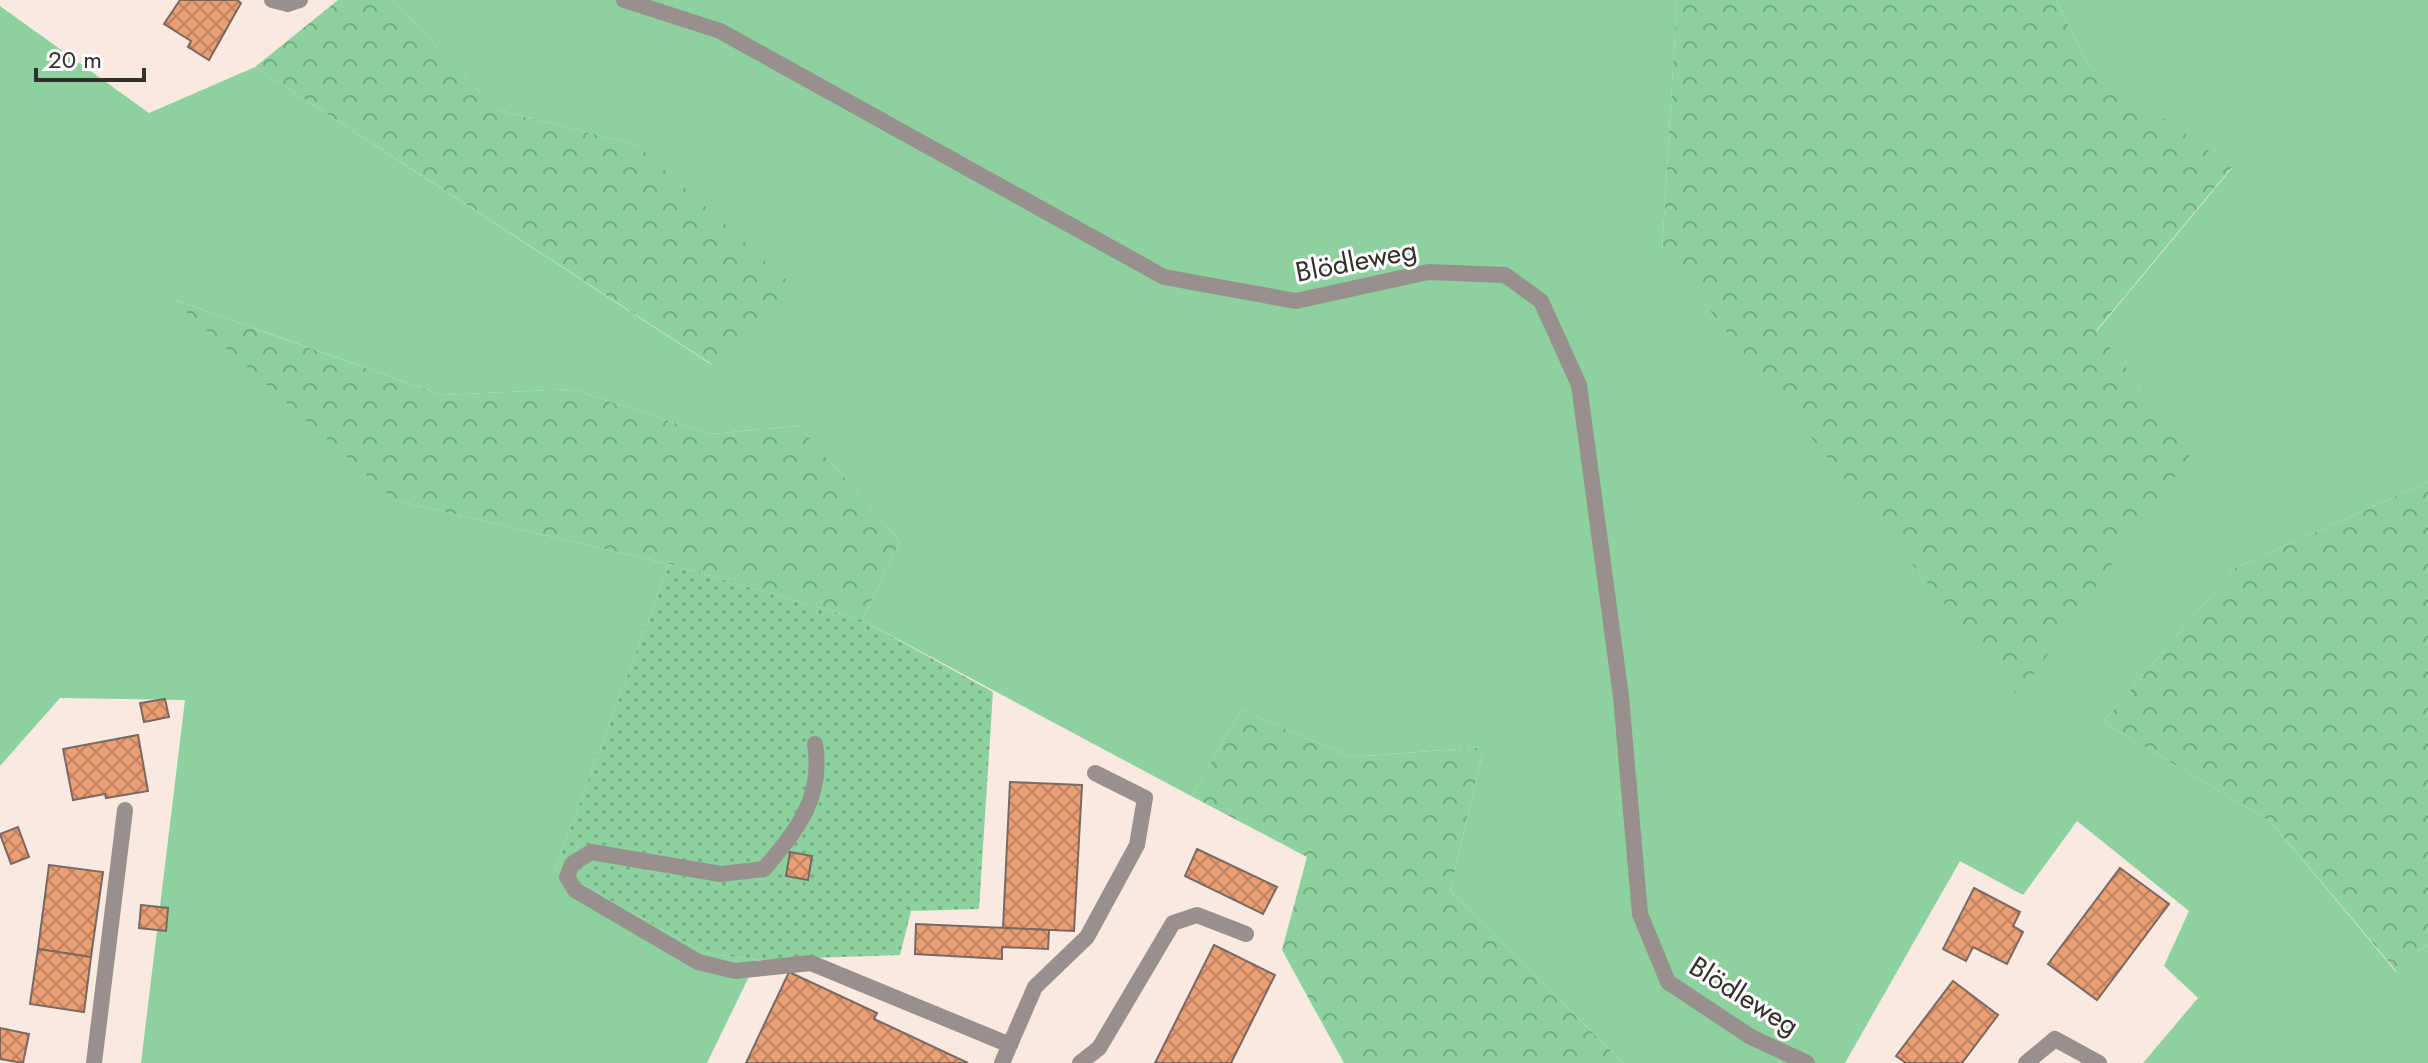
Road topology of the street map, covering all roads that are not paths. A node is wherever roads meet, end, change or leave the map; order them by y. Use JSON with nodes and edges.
{"nodes":[{"id":1,"x":272,"y":0,"type":"edge"},
{"id":2,"x":300,"y":0,"type":"edge"},
{"id":3,"x":624,"y":0,"type":"edge"},
{"id":4,"x":815,"y":744,"type":"dead end"},
{"id":5,"x":1095,"y":773,"type":"dead end"},
{"id":6,"x":125,"y":810,"type":"dead end"},
{"id":7,"x":1246,"y":934,"type":"dead end"},
{"id":8,"x":1010,"y":1045,"type":"junction"},
{"id":9,"x":94,"y":1063,"type":"edge"},
{"id":10,"x":1002,"y":1063,"type":"edge"},
{"id":11,"x":1080,"y":1063,"type":"edge"},
{"id":12,"x":1807,"y":1063,"type":"edge"},
{"id":13,"x":2026,"y":1063,"type":"edge"},
{"id":14,"x":2099,"y":1063,"type":"edge"}],
"edges":[{"from":1,"to":2,"type":"street"},
{"from":3,"to":12,"type":"street","name":"Blödleweg"},
{"from":4,"to":8,"type":"street"},
{"from":5,"to":8,"type":"street"},
{"from":6,"to":9,"type":"street"},
{"from":7,"to":11,"type":"street"},
{"from":8,"to":10,"type":"street"},
{"from":13,"to":14,"type":"street"}]}
